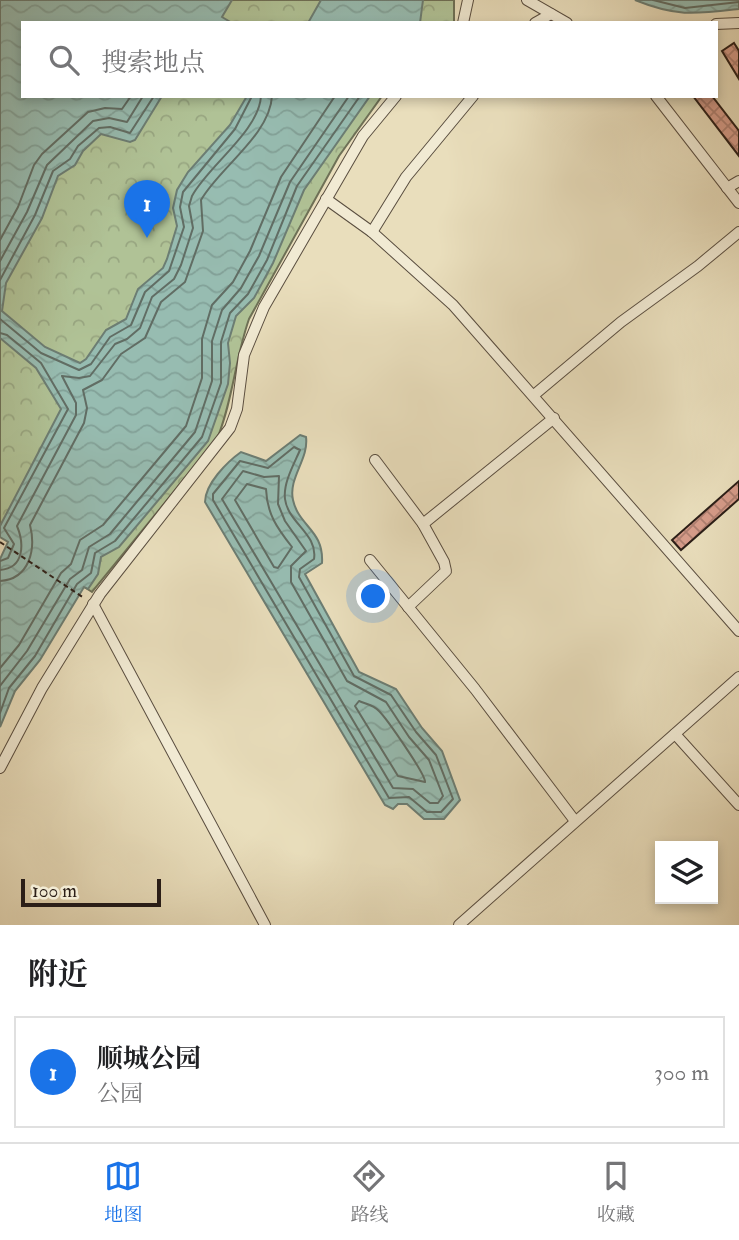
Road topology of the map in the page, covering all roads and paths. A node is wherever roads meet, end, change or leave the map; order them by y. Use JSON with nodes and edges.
{"nodes":[{"id":1,"x":468,"y":0,"type":"edge"},
{"id":2,"x":527,"y":0,"type":"edge"},
{"id":3,"x":551,"y":14,"type":"junction"},
{"id":4,"x":466,"y":19,"type":"edge"},
{"id":5,"x":539,"y":21,"type":"edge"},
{"id":6,"x":563,"y":21,"type":"edge"},
{"id":7,"x":739,"y":23,"type":"edge"},
{"id":8,"x":718,"y":24,"type":"edge"},
{"id":9,"x":394,"y":98,"type":"edge"},
{"id":10,"x":471,"y":98,"type":"edge"},
{"id":11,"x":658,"y":98,"type":"edge"},
{"id":12,"x":739,"y":181,"type":"edge"},
{"id":13,"x":727,"y":188,"type":"junction"},
{"id":14,"x":326,"y":199,"type":"junction"},
{"id":15,"x":739,"y":202,"type":"edge"},
{"id":16,"x":372,"y":232,"type":"junction"},
{"id":17,"x":739,"y":232,"type":"edge"},
{"id":18,"x":534,"y":395,"type":"junction"},
{"id":19,"x":554,"y":418,"type":"junction"},
{"id":20,"x":375,"y":460,"type":"dead end"},
{"id":21,"x":423,"y":524,"type":"junction"},
{"id":22,"x":0,"y":542,"type":"edge"},
{"id":23,"x":370,"y":560,"type":"dead end"},
{"id":24,"x":93,"y":604,"type":"junction"},
{"id":25,"x":408,"y":607,"type":"junction"},
{"id":26,"x":739,"y":631,"type":"edge"},
{"id":27,"x":739,"y":677,"type":"edge"},
{"id":28,"x":676,"y":734,"type":"junction"},
{"id":29,"x":0,"y":768,"type":"edge"},
{"id":30,"x":739,"y":805,"type":"edge"},
{"id":31,"x":575,"y":821,"type":"junction"},
{"id":32,"x":265,"y":925,"type":"edge"},
{"id":33,"x":459,"y":925,"type":"edge"}],
"edges":[{"from":1,"to":4,"type":"street"},
{"from":2,"to":3,"type":"street"},
{"from":3,"to":5,"type":"street"},
{"from":3,"to":6,"type":"street"},
{"from":7,"to":8,"type":"street"},
{"from":9,"to":14,"type":"street"},
{"from":10,"to":16,"type":"street"},
{"from":11,"to":13,"type":"street"},
{"from":12,"to":13,"type":"street"},
{"from":13,"to":15,"type":"street"},
{"from":14,"to":16,"type":"street"},
{"from":14,"to":24,"type":"street"},
{"from":16,"to":18,"type":"street"},
{"from":17,"to":18,"type":"street"},
{"from":18,"to":19,"type":"street"},
{"from":19,"to":21,"type":"street"},
{"from":19,"to":26,"type":"street"},
{"from":20,"to":21,"type":"street"},
{"from":21,"to":25,"type":"street"},
{"from":22,"to":24,"type":"path"},
{"from":23,"to":25,"type":"street"},
{"from":24,"to":29,"type":"street"},
{"from":24,"to":32,"type":"street"},
{"from":25,"to":31,"type":"street"},
{"from":27,"to":28,"type":"street"},
{"from":28,"to":30,"type":"street"},
{"from":28,"to":31,"type":"street"},
{"from":31,"to":33,"type":"street"}]}
